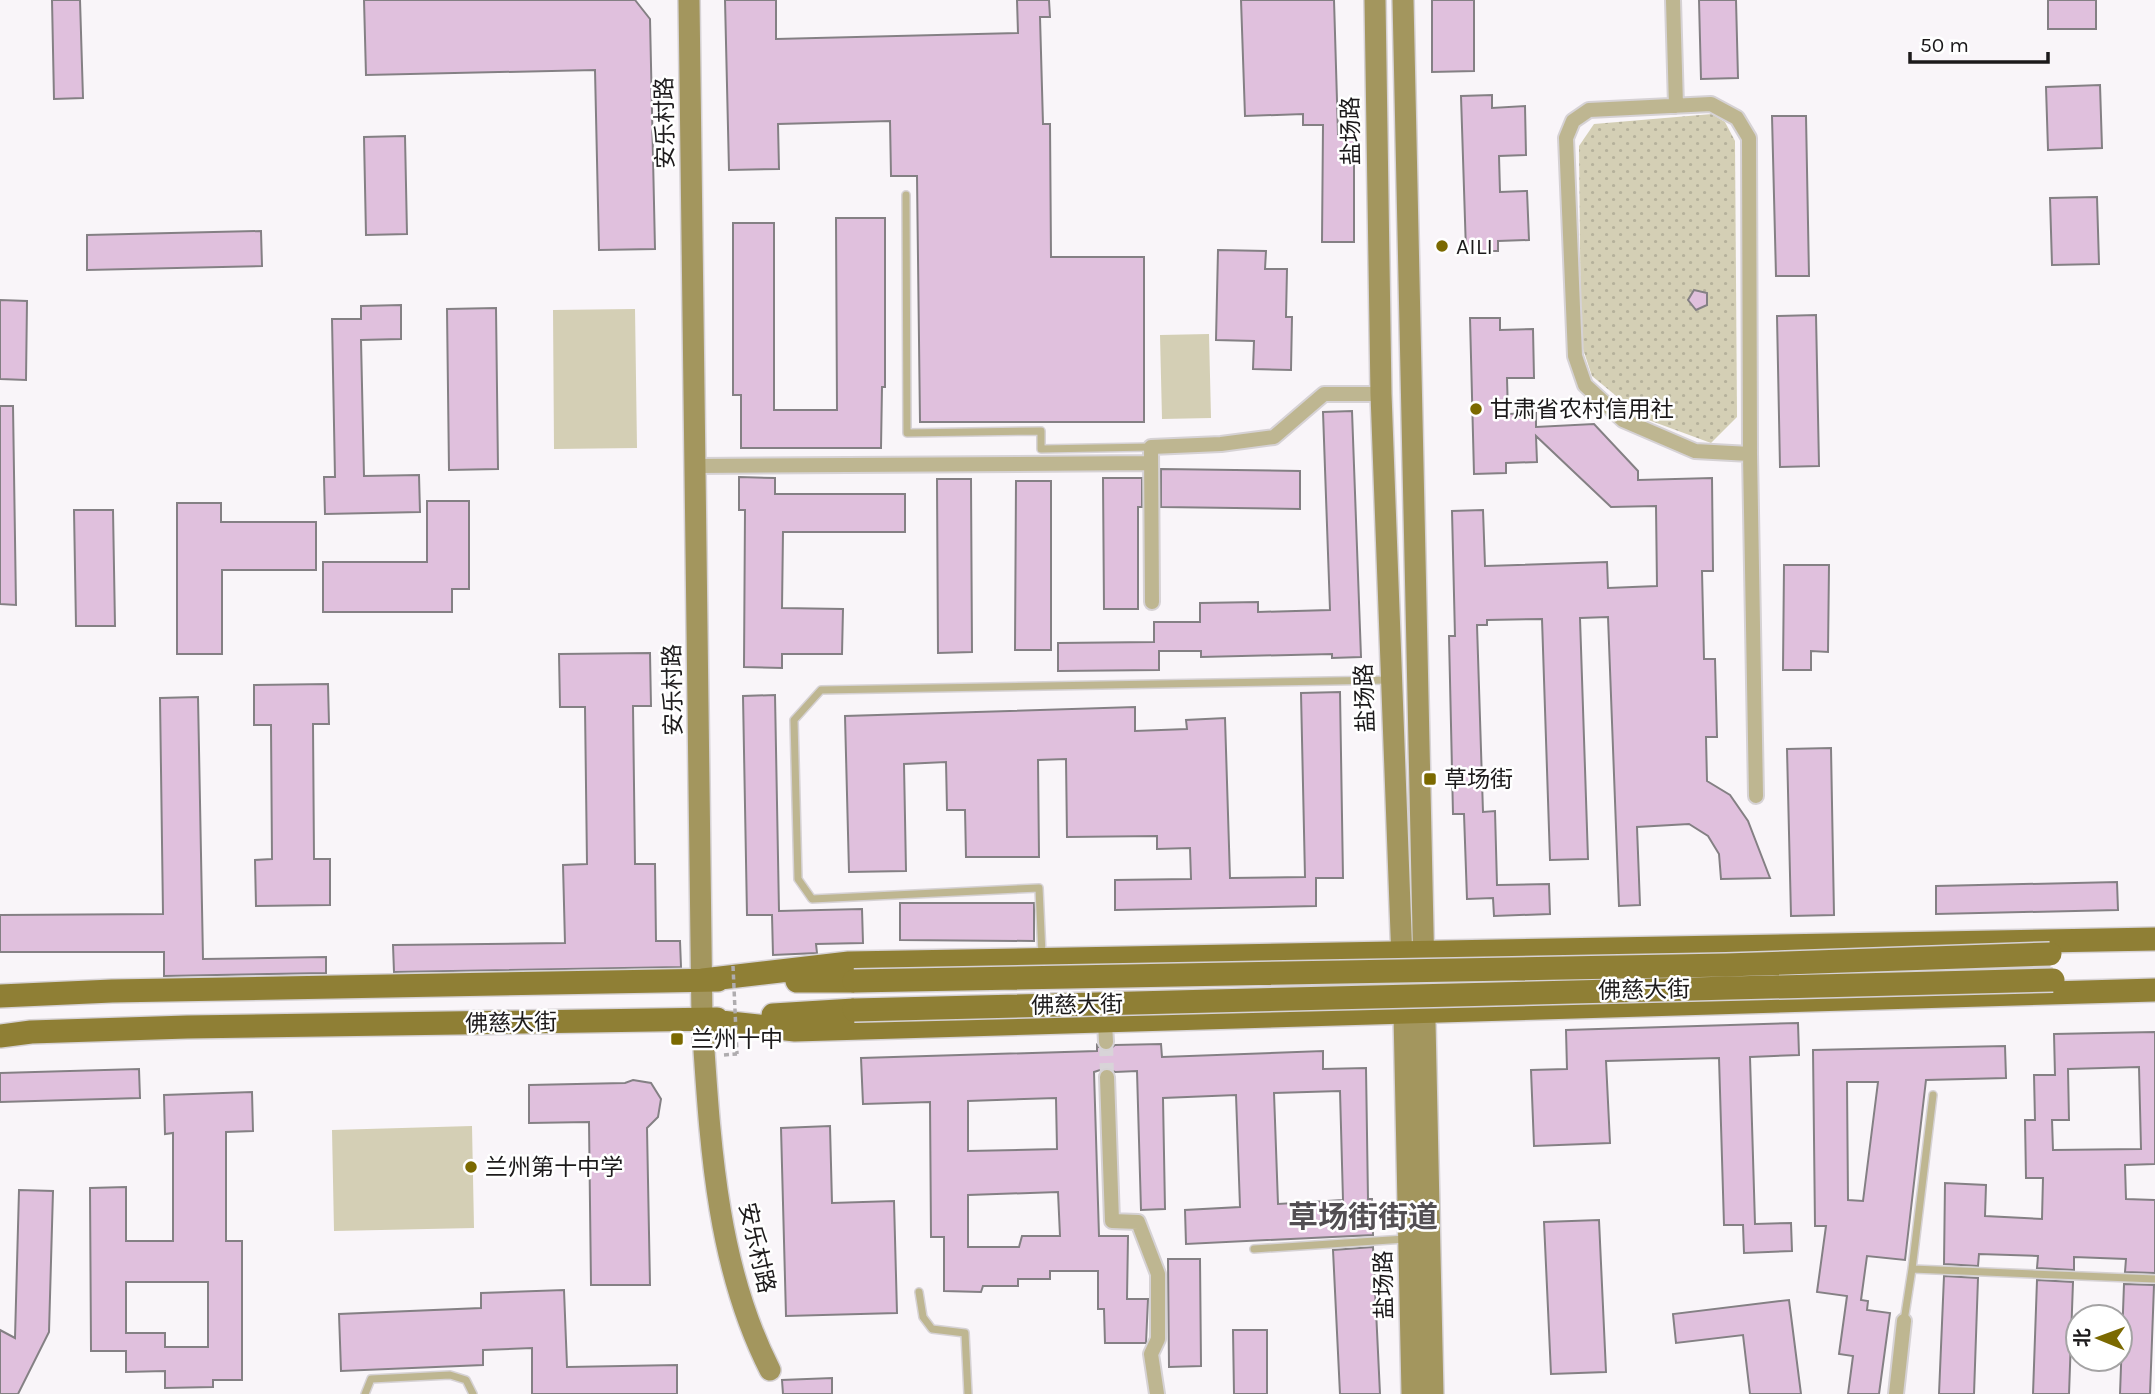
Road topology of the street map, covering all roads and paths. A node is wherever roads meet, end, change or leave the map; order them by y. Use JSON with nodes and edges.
{"nodes":[{"id":1,"x":690,"y":0,"type":"edge"},
{"id":2,"x":1375,"y":0,"type":"edge"},
{"id":3,"x":1404,"y":0,"type":"edge"},
{"id":4,"x":1673,"y":0,"type":"edge"},
{"id":5,"x":1676,"y":106,"type":"junction"},
{"id":6,"x":906,"y":195,"type":"dead end"},
{"id":7,"x":1381,"y":394,"type":"junction"},
{"id":8,"x":1151,"y":447,"type":"junction"},
{"id":9,"x":1750,"y":454,"type":"junction"},
{"id":10,"x":1151,"y":463,"type":"junction"},
{"id":11,"x":696,"y":466,"type":"junction"},
{"id":12,"x":1152,"y":602,"type":"dead end"},
{"id":13,"x":1390,"y":680,"type":"junction"},
{"id":14,"x":1756,"y":796,"type":"dead end"},
{"id":15,"x":2155,"y":939,"type":"edge"},
{"id":16,"x":1412,"y":952,"type":"junction"},
{"id":17,"x":2155,"y":952,"type":"edge"},
{"id":18,"x":1042,"y":959,"type":"junction"},
{"id":19,"x":733,"y":966,"type":"dead end"},
{"id":20,"x":2155,"y":977,"type":"edge"},
{"id":21,"x":703,"y":980,"type":"junction"},
{"id":22,"x":2155,"y":990,"type":"edge"},
{"id":23,"x":0,"y":996,"type":"edge"},
{"id":24,"x":1414,"y":1014,"type":"junction"},
{"id":25,"x":702,"y":1020,"type":"junction"},
{"id":26,"x":0,"y":1036,"type":"edge"},
{"id":27,"x":737,"y":1054,"type":"dead end"},
{"id":28,"x":1107,"y":1077,"type":"tunnel mouth"},
{"id":29,"x":1933,"y":1095,"type":"dead end"},
{"id":30,"x":1409,"y":1239,"type":"junction"},
{"id":31,"x":1254,"y":1249,"type":"dead end"},
{"id":32,"x":1912,"y":1269,"type":"junction"},
{"id":33,"x":2155,"y":1279,"type":"edge"},
{"id":34,"x":919,"y":1292,"type":"dead end"},
{"id":35,"x":1903,"y":1321,"type":"joint"},
{"id":36,"x":770,"y":1370,"type":"dead end"},
{"id":37,"x":365,"y":1394,"type":"edge"},
{"id":38,"x":473,"y":1394,"type":"edge"},
{"id":39,"x":968,"y":1394,"type":"edge"},
{"id":40,"x":1157,"y":1394,"type":"edge"},
{"id":41,"x":1412,"y":1394,"type":"edge"},
{"id":42,"x":1433,"y":1394,"type":"edge"},
{"id":43,"x":1896,"y":1394,"type":"edge"}],
"edges":[{"from":1,"to":11,"type":"main road","name":"安乐村路"},
{"from":2,"to":7,"type":"main road","name":"盐场路"},
{"from":3,"to":16,"type":"main road","name":"盐场路"},
{"from":4,"to":5,"type":"street"},
{"from":5,"to":9,"type":"street"},
{"from":5,"to":9,"type":"street"},
{"from":6,"to":8,"type":"lane"},
{"from":7,"to":8,"type":"street"},
{"from":7,"to":13,"type":"main road","name":"盐场路"},
{"from":8,"to":10,"type":"street"},
{"from":9,"to":14,"type":"street"},
{"from":10,"to":11,"type":"street"},
{"from":10,"to":12,"type":"street"},
{"from":11,"to":21,"type":"main road","name":"安乐村路"},
{"from":13,"to":16,"type":"main road","name":"盐场路"},
{"from":13,"to":18,"type":"lane"},
{"from":15,"to":16,"type":"main road"},
{"from":16,"to":18,"type":"main road"},
{"from":16,"to":24,"type":"main road","name":"盐场路"},
{"from":17,"to":21,"type":"main road","name":"佛慈大街","bridge":true},
{"from":18,"to":21,"type":"main road"},
{"from":19,"to":27,"type":"path","bridge":true},
{"from":20,"to":25,"type":"main road","name":"佛慈大街","bridge":true},
{"from":21,"to":23,"type":"main road","name":"佛慈大街"},
{"from":21,"to":25,"type":"main road","name":"安乐村路"},
{"from":22,"to":24,"type":"main road"},
{"from":24,"to":25,"type":"main road"},
{"from":24,"to":30,"type":"main road","name":"盐场路"},
{"from":24,"to":42,"type":"main road","name":"盐场路"},
{"from":25,"to":26,"type":"main road","name":"佛慈大街"},
{"from":25,"to":36,"type":"main road","name":"安乐村路"},
{"from":28,"to":40,"type":"street"},
{"from":29,"to":32,"type":"lane"},
{"from":30,"to":31,"type":"lane"},
{"from":30,"to":41,"type":"main road","name":"盐场路"},
{"from":32,"to":33,"type":"lane"},
{"from":32,"to":35,"type":"lane"},
{"from":34,"to":39,"type":"lane"},
{"from":35,"to":43,"type":"street"},
{"from":37,"to":38,"type":"lane"}]}
